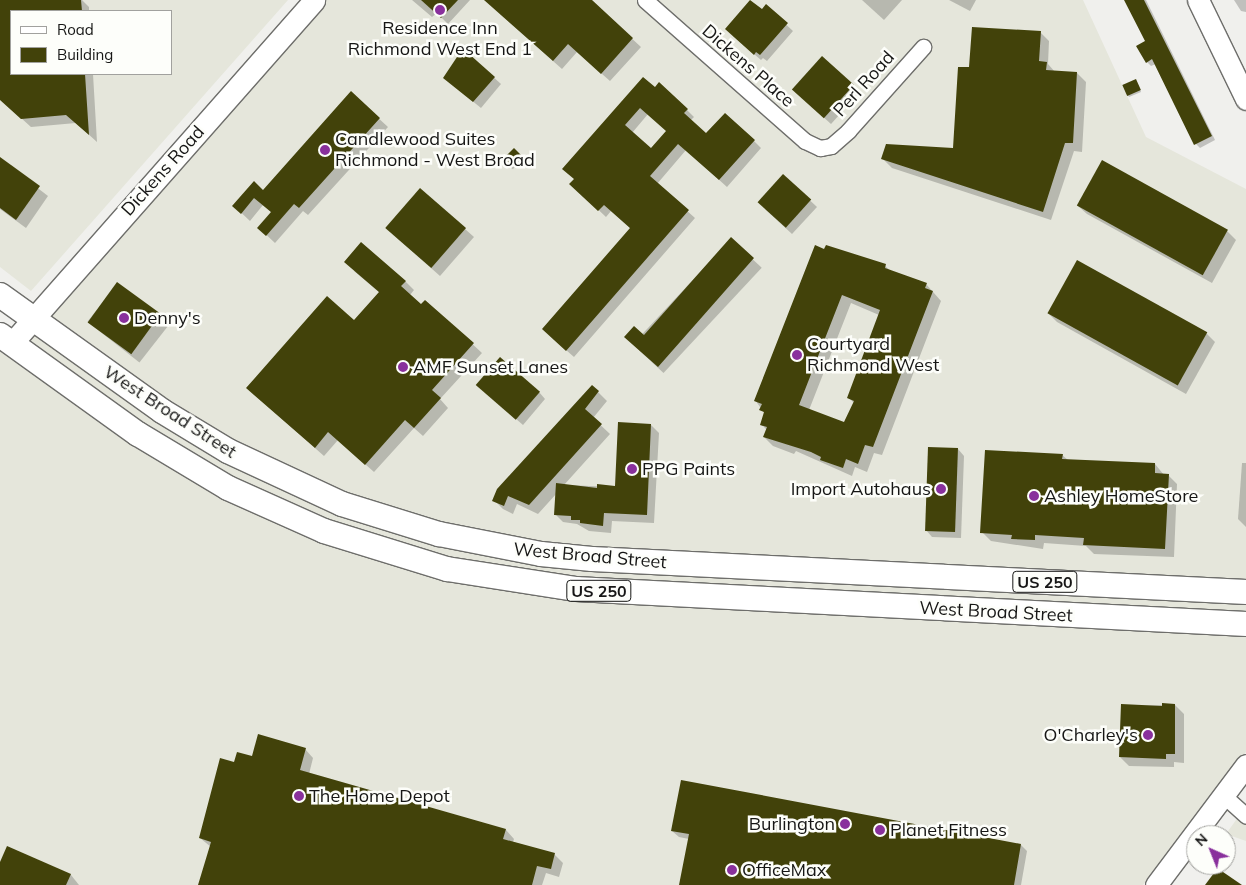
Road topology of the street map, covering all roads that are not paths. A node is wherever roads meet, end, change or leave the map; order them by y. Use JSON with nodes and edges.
{"nodes":[{"id":1,"x":314,"y":0,"type":"edge"},
{"id":2,"x":645,"y":0,"type":"edge"},
{"id":3,"x":1198,"y":0,"type":"edge"},
{"id":4,"x":923,"y":47,"type":"dead end"},
{"id":5,"x":1246,"y":99,"type":"edge"},
{"id":6,"x":832,"y":146,"type":"joint"},
{"id":7,"x":0,"y":295,"type":"edge"},
{"id":8,"x":33,"y":319,"type":"junction"},
{"id":9,"x":6,"y":339,"type":"edge"},
{"id":10,"x":704,"y":565,"type":"junction"},
{"id":11,"x":1246,"y":592,"type":"edge"},
{"id":12,"x":702,"y":597,"type":"junction"},
{"id":13,"x":1246,"y":624,"type":"edge"},
{"id":14,"x":1246,"y":765,"type":"edge"},
{"id":15,"x":1223,"y":795,"type":"junction"},
{"id":16,"x":1246,"y":816,"type":"edge"},
{"id":17,"x":1156,"y":885,"type":"edge"}],
"edges":[{"from":1,"to":8,"type":"main road","name":"Dickens Road"},
{"from":2,"to":6,"type":"street","name":"Dickens Place"},
{"from":3,"to":5,"type":"main road"},
{"from":4,"to":6,"type":"street","name":"Perl Road"},
{"from":7,"to":8,"type":"main road","name":"West Broad Street","number":"US 250"},
{"from":8,"to":9,"type":"main road","name":"Dickens Road"},
{"from":8,"to":10,"type":"main road","name":"West Broad Street","number":"US 250"},
{"from":9,"to":12,"type":"main road","name":"West Broad Street","number":"US 250"},
{"from":10,"to":11,"type":"main road","name":"West Broad Street","number":"US 250"},
{"from":10,"to":12,"type":"main road"},
{"from":12,"to":13,"type":"main road","name":"West Broad Street","number":"US 250"},
{"from":14,"to":15,"type":"main road"},
{"from":15,"to":16,"type":"street"},
{"from":15,"to":17,"type":"main road"}]}
